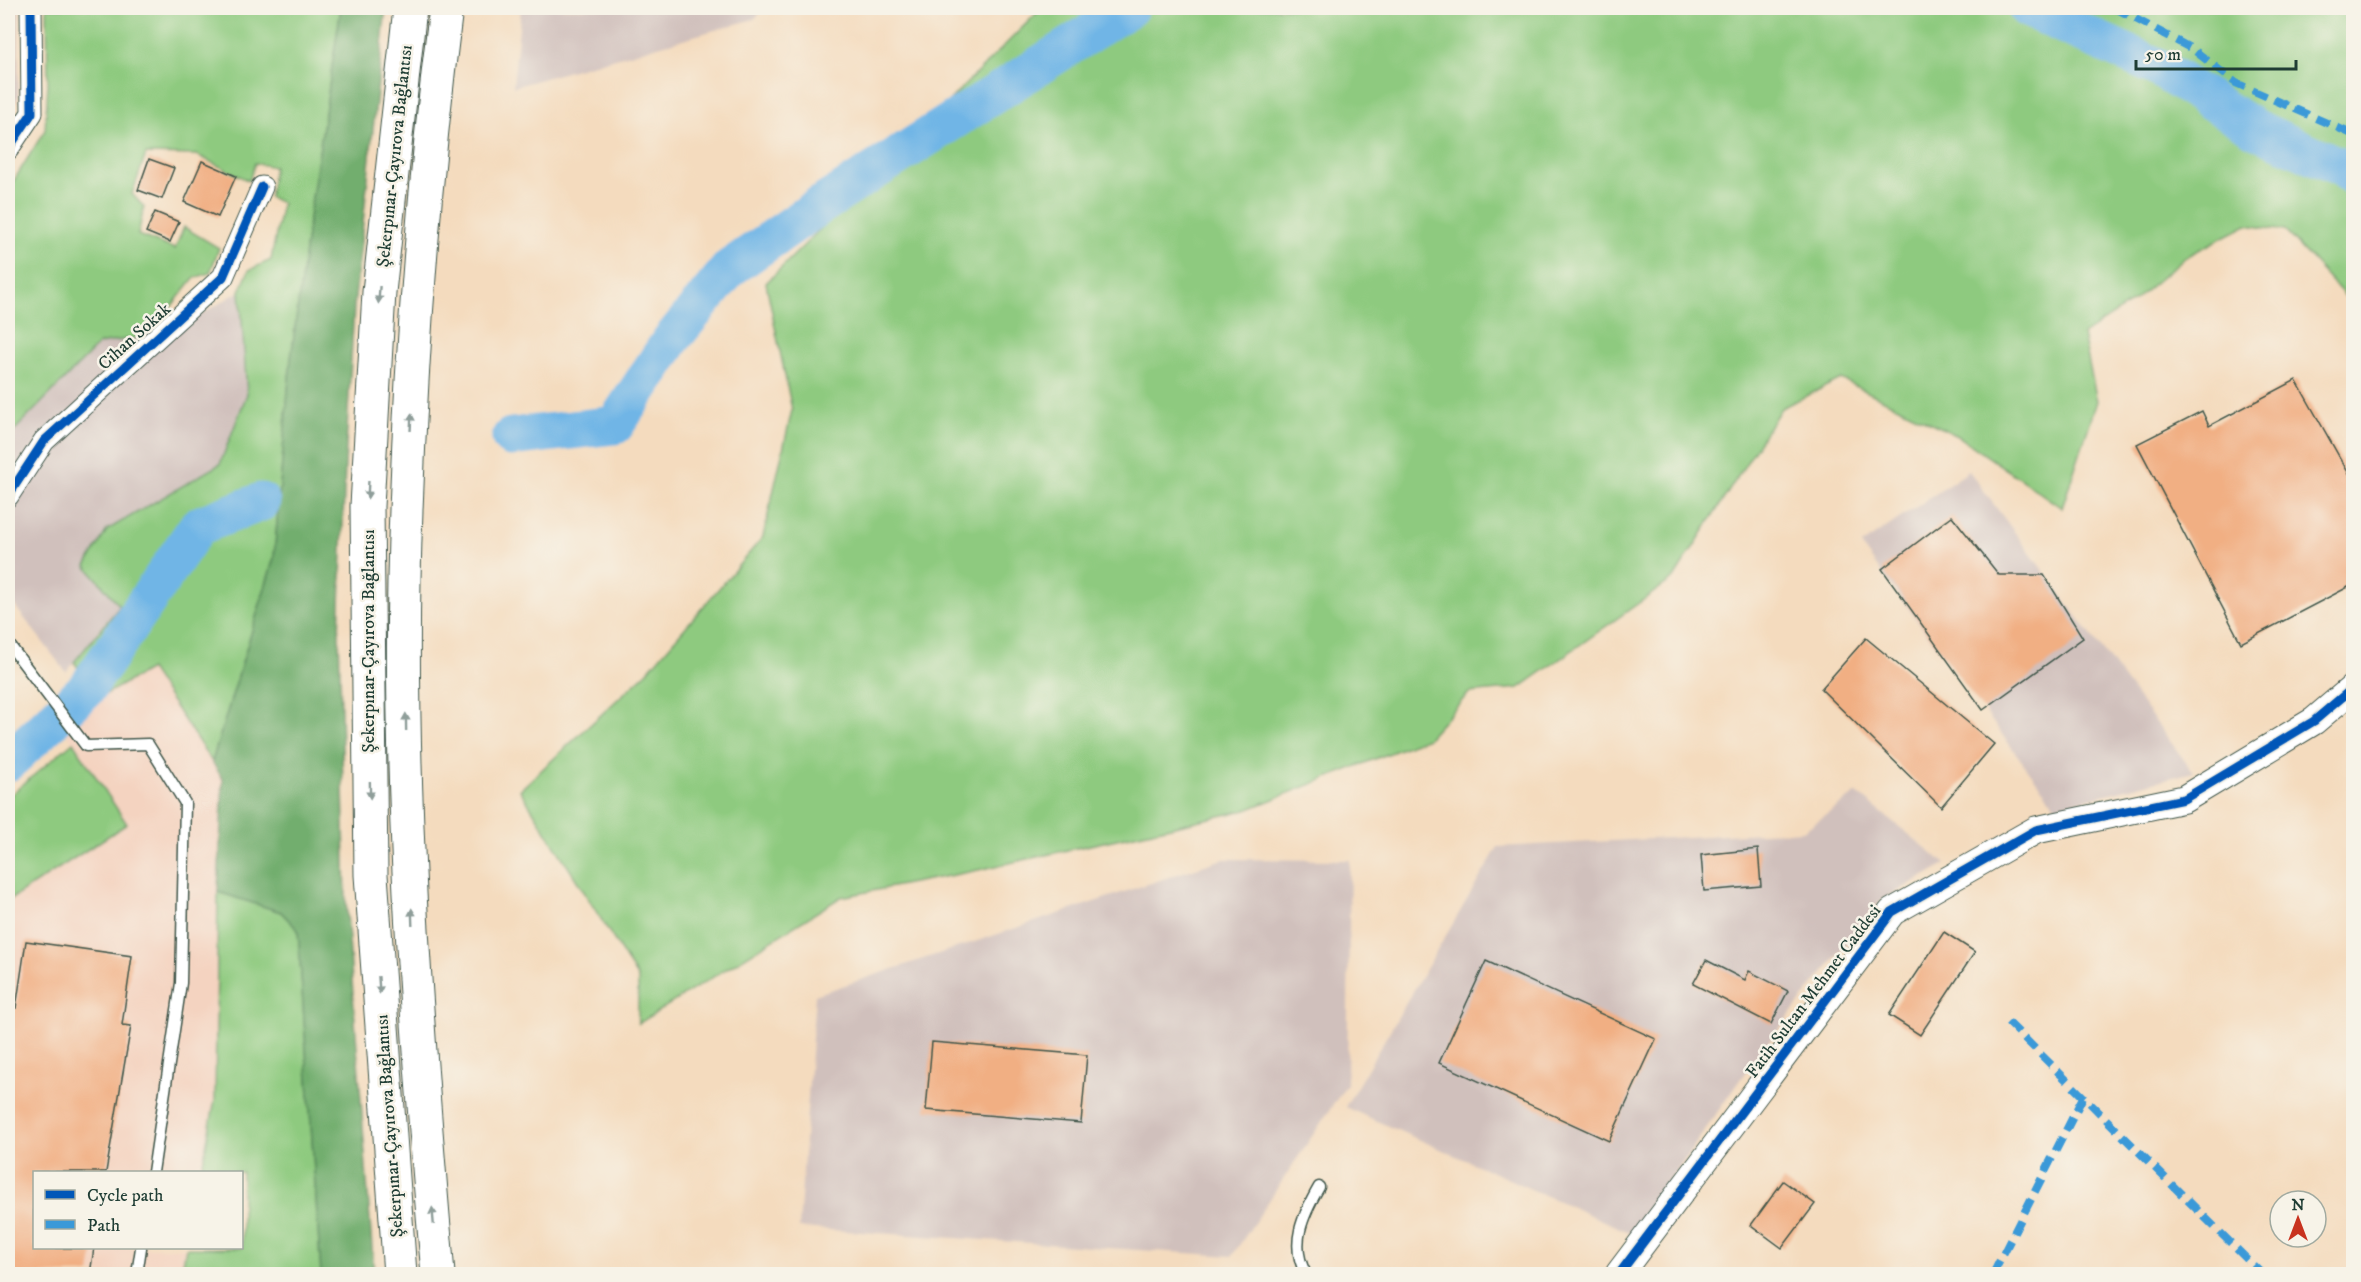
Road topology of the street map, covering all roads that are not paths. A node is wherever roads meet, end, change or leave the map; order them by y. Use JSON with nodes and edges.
{"nodes":[{"id":1,"x":31,"y":8,"type":"edge"},
{"id":2,"x":410,"y":8,"type":"edge"},
{"id":3,"x":446,"y":8,"type":"edge"},
{"id":4,"x":8,"y":149,"type":"edge"},
{"id":5,"x":262,"y":187,"type":"dead end"},
{"id":6,"x":8,"y":496,"type":"edge"},
{"id":7,"x":8,"y":643,"type":"edge"},
{"id":8,"x":2354,"y":687,"type":"edge"},
{"id":9,"x":153,"y":1171,"type":"edge"},
{"id":10,"x":1319,"y":1187,"type":"dead end"},
{"id":11,"x":141,"y":1249,"type":"edge"},
{"id":12,"x":137,"y":1275,"type":"edge"},
{"id":13,"x":400,"y":1275,"type":"edge"},
{"id":14,"x":438,"y":1275,"type":"edge"},
{"id":15,"x":1306,"y":1275,"type":"edge"},
{"id":16,"x":1619,"y":1275,"type":"edge"}],
"edges":[{"from":1,"to":4,"type":"street"},
{"from":2,"to":13,"type":"highway","name":"Şekerpınar-Çayırova Bağlantısı","one_way":true},
{"from":14,"to":3,"type":"highway","name":"Şekerpınar-Çayırova Bağlantısı","one_way":true},
{"from":5,"to":6,"type":"street","name":"Cihan Sokak"},
{"from":7,"to":9,"type":"lane"},
{"from":8,"to":16,"type":"street","name":"Fatih Sultan Mehmet Caddesi"},
{"from":10,"to":15,"type":"lane"},
{"from":11,"to":12,"type":"lane"}]}
